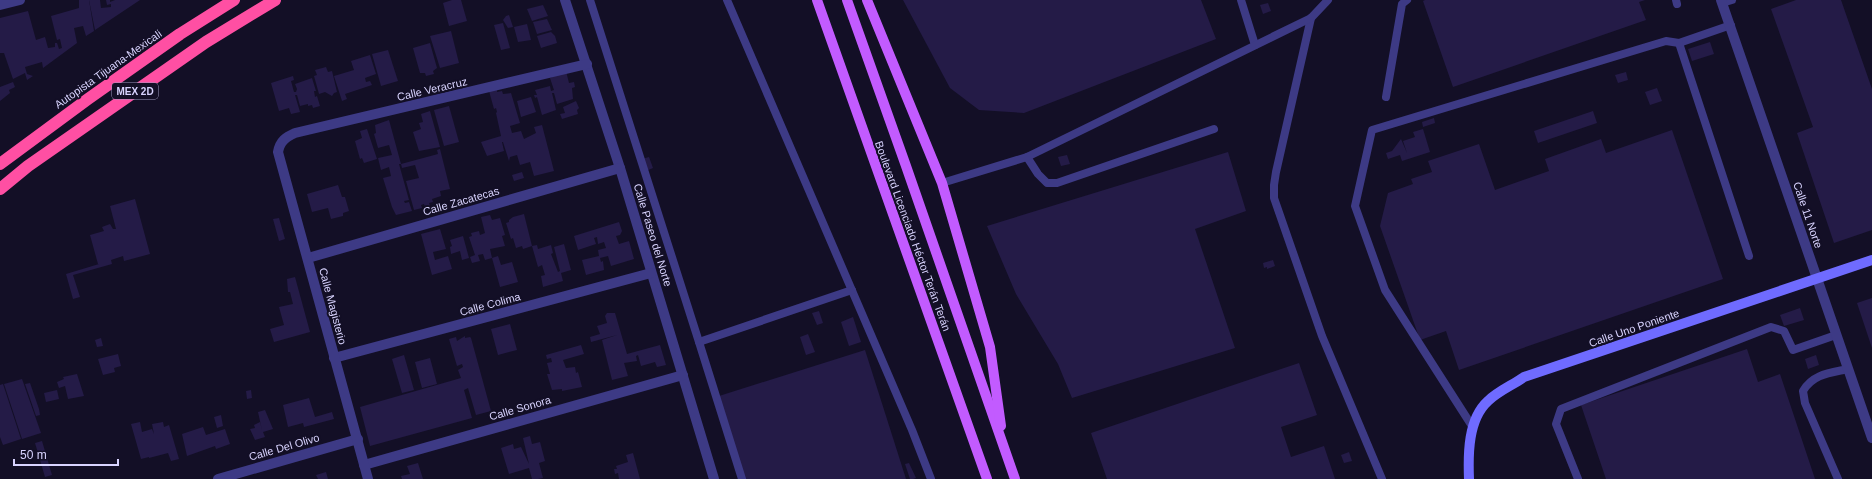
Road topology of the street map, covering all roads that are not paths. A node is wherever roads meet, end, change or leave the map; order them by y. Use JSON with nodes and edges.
{"nodes":[{"id":1,"x":20,"y":0,"type":"edge"},
{"id":2,"x":234,"y":0,"type":"edge"},
{"id":3,"x":275,"y":0,"type":"edge"},
{"id":4,"x":564,"y":0,"type":"edge"},
{"id":5,"x":590,"y":0,"type":"edge"},
{"id":6,"x":727,"y":0,"type":"edge"},
{"id":7,"x":817,"y":0,"type":"edge"},
{"id":8,"x":847,"y":0,"type":"edge"},
{"id":9,"x":867,"y":0,"type":"edge"},
{"id":10,"x":1241,"y":0,"type":"edge"},
{"id":11,"x":1328,"y":0,"type":"edge"},
{"id":12,"x":1407,"y":0,"type":"edge"},
{"id":13,"x":1725,"y":1,"type":"edge"},
{"id":14,"x":0,"y":6,"type":"edge"},
{"id":15,"x":1311,"y":18,"type":"junction"},
{"id":16,"x":1731,"y":25,"type":"junction"},
{"id":17,"x":1679,"y":43,"type":"junction"},
{"id":18,"x":1255,"y":45,"type":"junction"},
{"id":19,"x":587,"y":64,"type":"junction"},
{"id":20,"x":1386,"y":97,"type":"dead end"},
{"id":21,"x":1214,"y":129,"type":"dead end"},
{"id":22,"x":283,"y":140,"type":"joint"},
{"id":23,"x":1027,"y":157,"type":"junction"},
{"id":24,"x":0,"y":164,"type":"edge"},
{"id":25,"x":620,"y":168,"type":"junction"},
{"id":26,"x":942,"y":182,"type":"junction"},
{"id":27,"x":0,"y":189,"type":"edge"},
{"id":28,"x":1748,"y":256,"type":"dead end"},
{"id":29,"x":308,"y":258,"type":"junction"},
{"id":30,"x":1872,"y":260,"type":"edge"},
{"id":31,"x":652,"y":272,"type":"junction"},
{"id":32,"x":1817,"y":279,"type":"junction"},
{"id":33,"x":852,"y":290,"type":"junction"},
{"id":34,"x":1836,"y":335,"type":"junction"},
{"id":35,"x":699,"y":342,"type":"junction"},
{"id":36,"x":334,"y":358,"type":"junction"},
{"id":37,"x":1848,"y":369,"type":"junction"},
{"id":38,"x":683,"y":375,"type":"junction"},
{"id":39,"x":1472,"y":426,"type":"junction"},
{"id":40,"x":1872,"y":438,"type":"edge"},
{"id":41,"x":358,"y":439,"type":"junction"},
{"id":42,"x":1003,"y":446,"type":"junction"},
{"id":43,"x":364,"y":464,"type":"junction"},
{"id":44,"x":218,"y":479,"type":"edge"},
{"id":45,"x":368,"y":479,"type":"edge"},
{"id":46,"x":714,"y":479,"type":"edge"},
{"id":47,"x":742,"y":479,"type":"edge"},
{"id":48,"x":931,"y":479,"type":"edge"},
{"id":49,"x":987,"y":479,"type":"edge"},
{"id":50,"x":1015,"y":479,"type":"edge"},
{"id":51,"x":1382,"y":479,"type":"edge"},
{"id":52,"x":1469,"y":479,"type":"edge"},
{"id":53,"x":1578,"y":479,"type":"edge"},
{"id":54,"x":1838,"y":479,"type":"edge"}],
"edges":[{"from":1,"to":14,"type":"street"},
{"from":2,"to":24,"type":"highway","name":"Autopista Tijuana-Mexicali","number":"MEX 2D"},
{"from":3,"to":27,"type":"highway","number":"MEX 2D"},
{"from":4,"to":19,"type":"street","name":"Calle Paseo del Norte"},
{"from":5,"to":35,"type":"lane"},
{"from":6,"to":33,"type":"lane"},
{"from":7,"to":49,"type":"main road","name":"Boulevard Licenciado Héctor Terán Terán"},
{"from":8,"to":42,"type":"main road","name":"Boulevard Licenciado Héctor Terán Terán"},
{"from":9,"to":26,"type":"main road"},
{"from":10,"to":18,"type":"lane"},
{"from":11,"to":15,"type":"lane"},
{"from":12,"to":20,"type":"lane"},
{"from":13,"to":16,"type":"street","name":"Calle 11 Norte"},
{"from":15,"to":18,"type":"lane"},
{"from":15,"to":51,"type":"lane"},
{"from":16,"to":17,"type":"lane"},
{"from":16,"to":32,"type":"street","name":"Calle 11 Norte"},
{"from":17,"to":28,"type":"lane"},
{"from":17,"to":39,"type":"lane"},
{"from":18,"to":23,"type":"lane"},
{"from":19,"to":22,"type":"street","name":"Calle Veracruz"},
{"from":19,"to":25,"type":"street","name":"Calle Paseo del Norte"},
{"from":21,"to":23,"type":"lane"},
{"from":22,"to":29,"type":"street","name":"Calle Magisterio"},
{"from":23,"to":26,"type":"lane"},
{"from":25,"to":29,"type":"street","name":"Calle Zacatecas"},
{"from":25,"to":31,"type":"street","name":"Calle Paseo del Norte"},
{"from":26,"to":42,"type":"main road"},
{"from":29,"to":36,"type":"street","name":"Calle Magisterio"},
{"from":30,"to":32,"type":"main road","name":"Calle Uno Poniente"},
{"from":31,"to":36,"type":"street","name":"Calle Colima"},
{"from":31,"to":38,"type":"street","name":"Calle Paseo del Norte"},
{"from":32,"to":34,"type":"street","name":"Calle 11 Norte"},
{"from":32,"to":39,"type":"main road","name":"Calle Uno Poniente"},
{"from":33,"to":35,"type":"lane"},
{"from":33,"to":48,"type":"lane"},
{"from":34,"to":37,"type":"street","name":"Calle 11 Norte"},
{"from":34,"to":53,"type":"lane"},
{"from":35,"to":47,"type":"lane"},
{"from":36,"to":41,"type":"street","name":"Calle Magisterio"},
{"from":37,"to":40,"type":"street","name":"Calle 11 Norte"},
{"from":37,"to":54,"type":"lane"},
{"from":38,"to":43,"type":"street","name":"Calle Sonora"},
{"from":38,"to":46,"type":"street","name":"Calle Paseo del Norte"},
{"from":39,"to":52,"type":"main road","name":"Calle Uno Poniente"},
{"from":41,"to":43,"type":"street","name":"Calle Magisterio"},
{"from":41,"to":44,"type":"street","name":"Calle Del Olivo"},
{"from":42,"to":50,"type":"main road","name":"Boulevard Licenciado Héctor Terán Terán"},
{"from":43,"to":45,"type":"street","name":"Calle Magisterio"}]}
